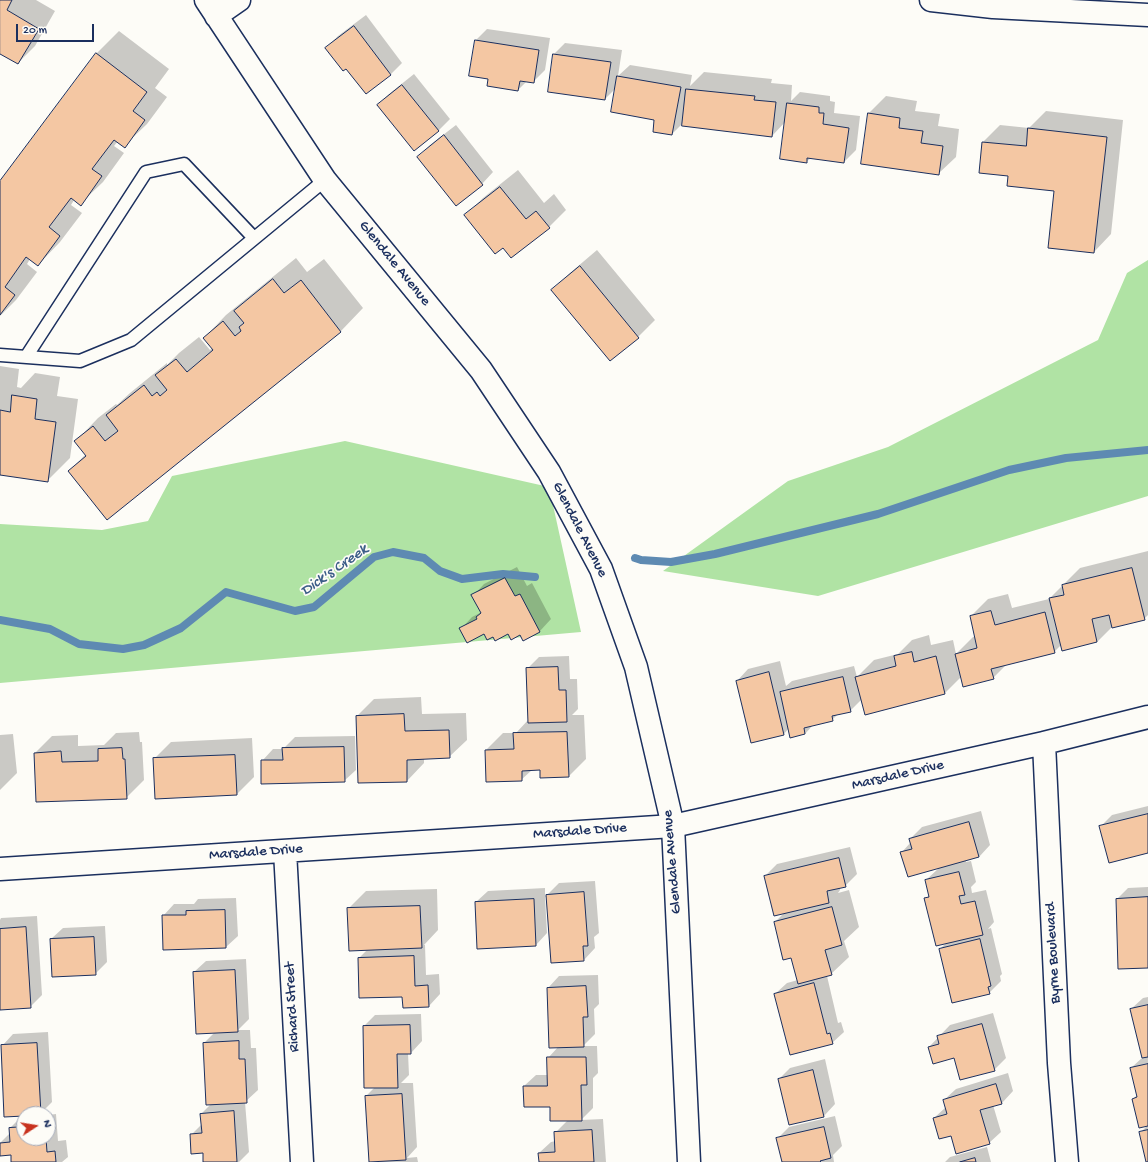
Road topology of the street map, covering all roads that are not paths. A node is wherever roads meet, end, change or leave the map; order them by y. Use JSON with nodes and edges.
{"nodes":[{"id":1,"x":239,"y":0,"type":"edge"},
{"id":2,"x":931,"y":0,"type":"edge"},
{"id":3,"x":211,"y":8,"type":"edge"},
{"id":4,"x":1148,"y":15,"type":"edge"},
{"id":5,"x":325,"y":180,"type":"junction"},
{"id":6,"x":254,"y":238,"type":"junction"},
{"id":7,"x":0,"y":355,"type":"edge"},
{"id":8,"x":26,"y":357,"type":"junction"},
{"id":9,"x":1148,"y":717,"type":"edge"},
{"id":10,"x":1044,"y":743,"type":"junction"},
{"id":11,"x":673,"y":826,"type":"junction"},
{"id":12,"x":285,"y":852,"type":"junction"},
{"id":13,"x":0,"y":869,"type":"edge"},
{"id":14,"x":302,"y":1162,"type":"edge"},
{"id":15,"x":689,"y":1162,"type":"edge"},
{"id":16,"x":1067,"y":1162,"type":"edge"}],
"edges":[{"from":1,"to":3,"type":"street"},
{"from":2,"to":4,"type":"street"},
{"from":3,"to":5,"type":"street","name":"Glendale Avenue"},
{"from":5,"to":6,"type":"lane"},
{"from":5,"to":11,"type":"street","name":"Glendale Avenue"},
{"from":6,"to":8,"type":"lane"},
{"from":6,"to":8,"type":"lane"},
{"from":7,"to":8,"type":"lane"},
{"from":9,"to":10,"type":"street","name":"Marsdale Drive"},
{"from":10,"to":11,"type":"street","name":"Marsdale Drive"},
{"from":10,"to":16,"type":"street","name":"Byrne Boulevard"},
{"from":11,"to":12,"type":"street","name":"Marsdale Drive"},
{"from":11,"to":15,"type":"street","name":"Glendale Avenue"},
{"from":12,"to":13,"type":"street","name":"Marsdale Drive"},
{"from":12,"to":14,"type":"street","name":"Richard Street"}]}
